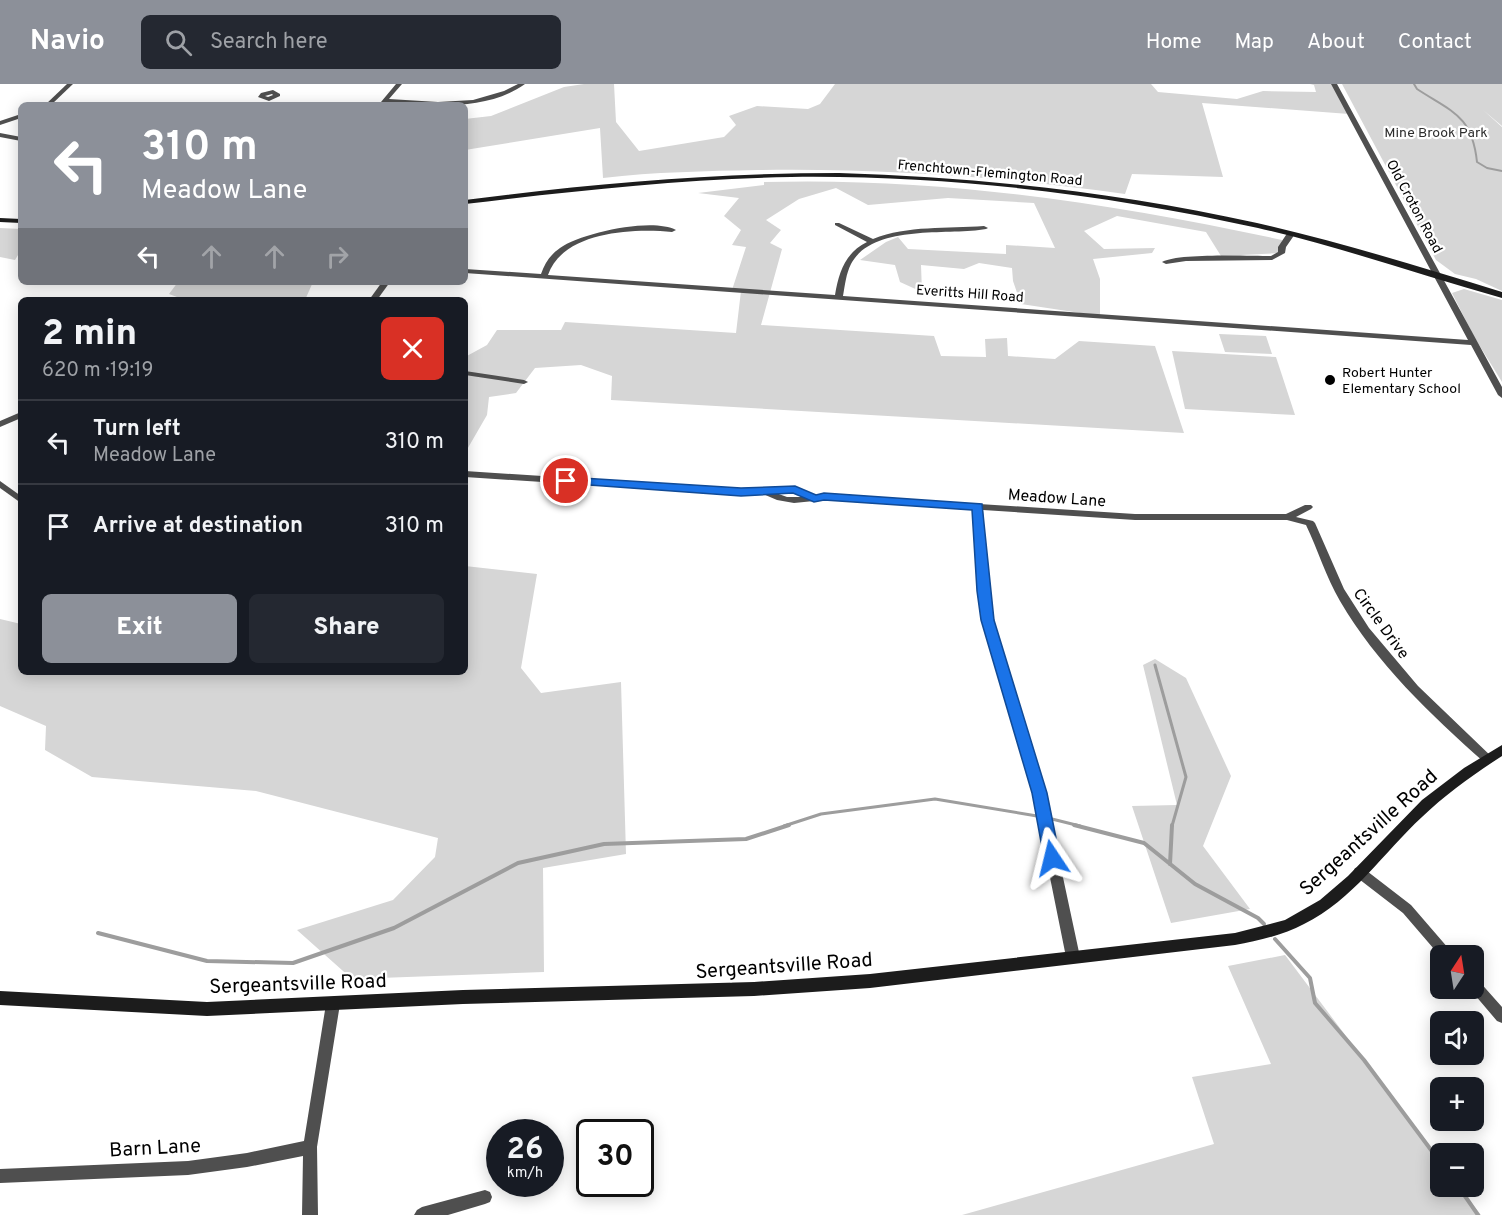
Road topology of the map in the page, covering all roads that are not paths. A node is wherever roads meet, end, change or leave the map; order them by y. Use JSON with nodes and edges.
{"nodes":[{"id":1,"x":70,"y":84,"type":"edge"},
{"id":2,"x":399,"y":84,"type":"edge"},
{"id":3,"x":522,"y":84,"type":"edge"},
{"id":4,"x":1334,"y":84,"type":"edge"},
{"id":5,"x":51,"y":102,"type":"edge"},
{"id":6,"x":384,"y":102,"type":"edge"},
{"id":7,"x":468,"y":103,"type":"edge"},
{"id":8,"x":18,"y":117,"type":"edge"},
{"id":9,"x":0,"y":123,"type":"edge"},
{"id":10,"x":0,"y":135,"type":"edge"},
{"id":11,"x":18,"y":139,"type":"edge"},
{"id":12,"x":468,"y":202,"type":"edge"},
{"id":13,"x":0,"y":220,"type":"edge"},
{"id":14,"x":18,"y":221,"type":"edge"},
{"id":15,"x":837,"y":224,"type":"dead end"},
{"id":16,"x":984,"y":228,"type":"dead end"},
{"id":17,"x":672,"y":230,"type":"dead end"},
{"id":18,"x":1291,"y":234,"type":"junction"},
{"id":19,"x":874,"y":242,"type":"junction"},
{"id":20,"x":1166,"y":262,"type":"dead end"},
{"id":21,"x":468,"y":271,"type":"edge"},
{"id":22,"x":544,"y":276,"type":"junction"},
{"id":23,"x":1439,"y":276,"type":"junction"},
{"id":24,"x":1502,"y":295,"type":"edge"},
{"id":25,"x":839,"y":297,"type":"junction"},
{"id":26,"x":1474,"y":343,"type":"junction"},
{"id":27,"x":468,"y":373,"type":"edge"},
{"id":28,"x":524,"y":382,"type":"dead end"},
{"id":29,"x":1502,"y":395,"type":"edge"},
{"id":30,"x":18,"y":416,"type":"edge"},
{"id":31,"x":0,"y":424,"type":"edge"},
{"id":32,"x":468,"y":474,"type":"edge"},
{"id":33,"x":0,"y":484,"type":"edge"},
{"id":34,"x":11,"y":492,"type":"junction"},
{"id":35,"x":0,"y":497,"type":"edge"},
{"id":36,"x":18,"y":498,"type":"edge"},
{"id":37,"x":978,"y":507,"type":"junction"},
{"id":38,"x":1308,"y":507,"type":"dead end"},
{"id":39,"x":1287,"y":517,"type":"junction"},
{"id":40,"x":1263,"y":518,"type":"joint"},
{"id":41,"x":1502,"y":750,"type":"edge"},
{"id":42,"x":1488,"y":759,"type":"junction"},
{"id":43,"x":1359,"y":872,"type":"junction"},
{"id":44,"x":1439,"y":945,"type":"edge"},
{"id":45,"x":1073,"y":957,"type":"junction"},
{"id":46,"x":1484,"y":997,"type":"edge"},
{"id":47,"x":0,"y":998,"type":"edge"},
{"id":48,"x":333,"y":1004,"type":"junction"},
{"id":49,"x":1502,"y":1017,"type":"edge"},
{"id":50,"x":310,"y":1147,"type":"junction"},
{"id":51,"x":0,"y":1176,"type":"edge"},
{"id":52,"x":485,"y":1197,"type":"dead end"},
{"id":53,"x":310,"y":1215,"type":"edge"},
{"id":54,"x":422,"y":1215,"type":"edge"}],
"edges":[{"from":1,"to":5,"type":"street"},
{"from":2,"to":6,"type":"street"},
{"from":3,"to":7,"type":"street"},
{"from":4,"to":23,"type":"street","name":"Old Croton Road"},
{"from":8,"to":9,"type":"street"},
{"from":10,"to":11,"type":"street"},
{"from":12,"to":18,"type":"main road","name":"Frenchtown-Flemington Road"},
{"from":13,"to":14,"type":"main road"},
{"from":15,"to":19,"type":"street"},
{"from":16,"to":19,"type":"street"},
{"from":17,"to":22,"type":"street"},
{"from":18,"to":20,"type":"street"},
{"from":18,"to":23,"type":"main road","name":"Frenchtown-Flemington Road"},
{"from":19,"to":25,"type":"street"},
{"from":21,"to":22,"type":"street","name":"Everitts Hill Road"},
{"from":22,"to":25,"type":"street","name":"Everitts Hill Road"},
{"from":23,"to":24,"type":"main road","name":"Frenchtown-Flemington Road"},
{"from":23,"to":26,"type":"street","name":"Old Croton Road"},
{"from":25,"to":26,"type":"street","name":"Everitts Hill Road"},
{"from":26,"to":29,"type":"street","name":"Old Croton Road"},
{"from":27,"to":28,"type":"street"},
{"from":30,"to":31,"type":"street"},
{"from":32,"to":37,"type":"street","name":"Meadow Lane"},
{"from":33,"to":34,"type":"street"},
{"from":34,"to":35,"type":"street"},
{"from":34,"to":36,"type":"street"},
{"from":37,"to":40,"type":"street","name":"Meadow Lane"},
{"from":37,"to":45,"type":"street"},
{"from":38,"to":39,"type":"street"},
{"from":39,"to":40,"type":"street","name":"Circle Drive"},
{"from":39,"to":42,"type":"street","name":"Circle Drive"},
{"from":41,"to":42,"type":"main road","name":"Sergeantsville Road"},
{"from":42,"to":43,"type":"main road","name":"Sergeantsville Road"},
{"from":43,"to":44,"type":"street"},
{"from":43,"to":45,"type":"main road","name":"Sergeantsville Road"},
{"from":45,"to":48,"type":"main road","name":"Sergeantsville Road"},
{"from":46,"to":49,"type":"street"},
{"from":47,"to":48,"type":"main road","name":"Sergeantsville Road"},
{"from":48,"to":50,"type":"street"},
{"from":50,"to":51,"type":"street","name":"Barn Lane"},
{"from":50,"to":53,"type":"street"},
{"from":52,"to":54,"type":"street"}]}
